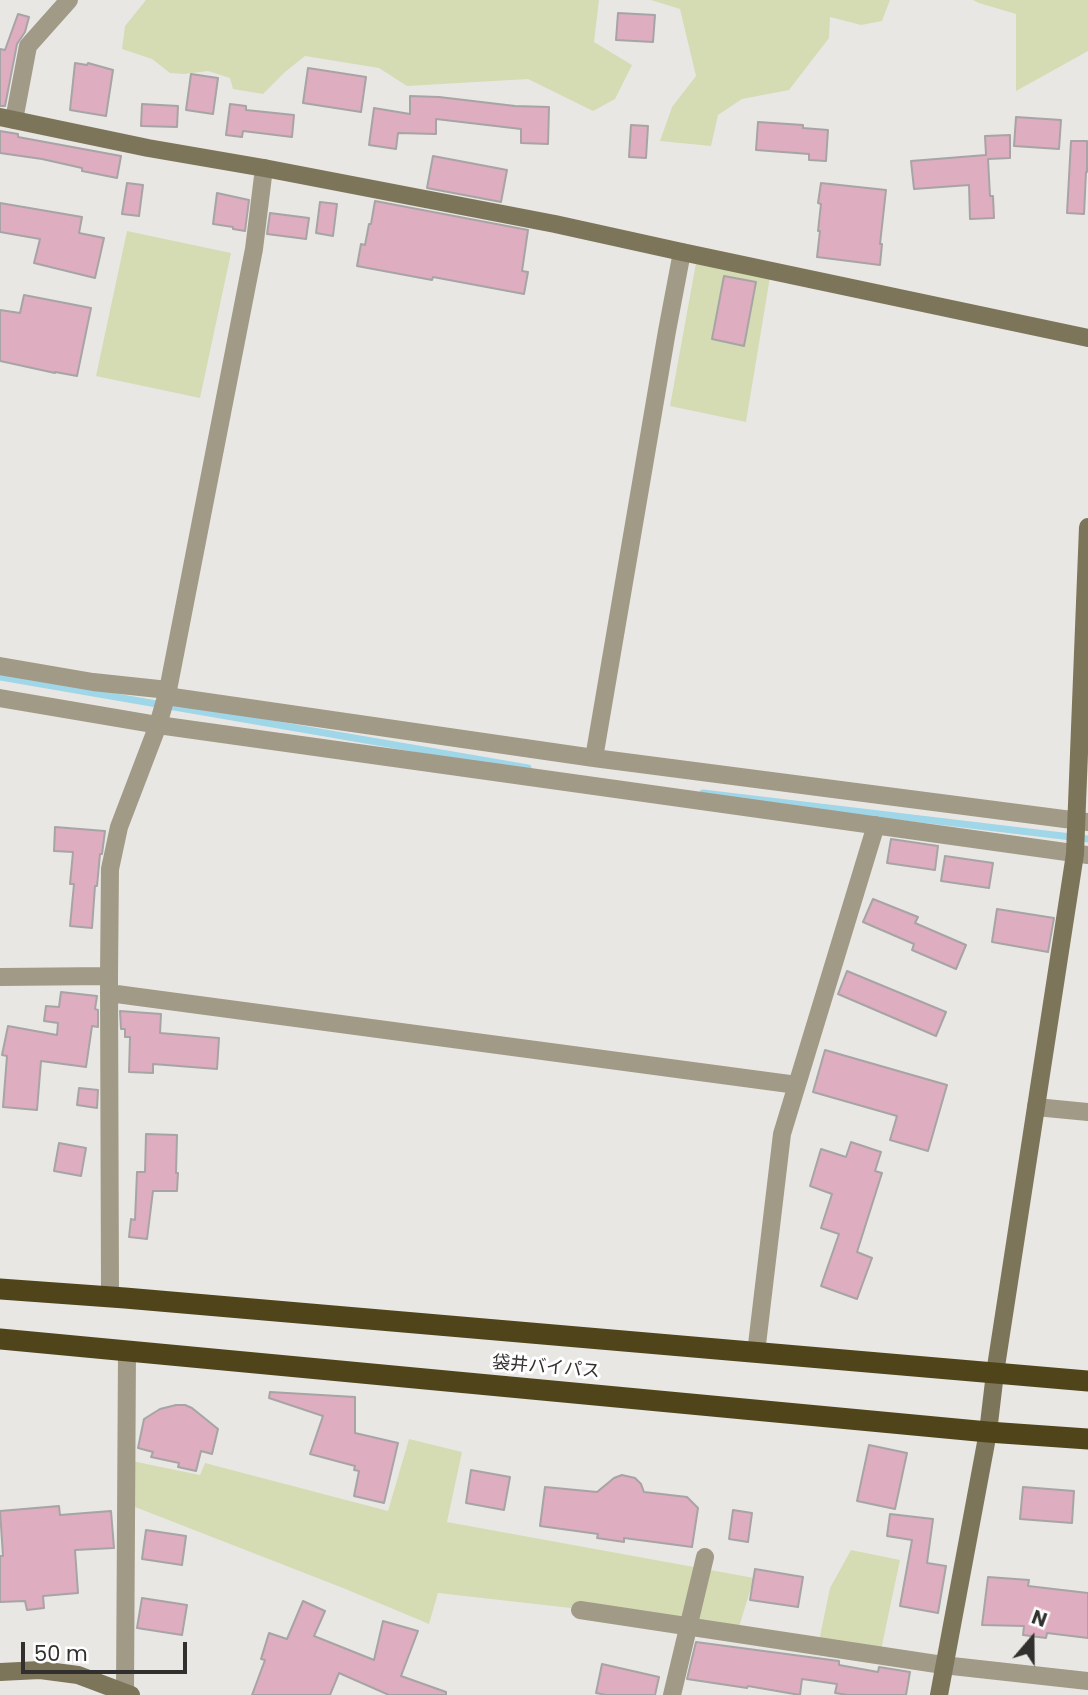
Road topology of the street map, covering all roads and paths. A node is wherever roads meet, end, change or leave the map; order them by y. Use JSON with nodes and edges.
{"nodes":[{"id":1,"x":69,"y":0,"type":"edge"},
{"id":2,"x":7,"y":119,"type":"edge"},
{"id":3,"x":264,"y":168,"type":"junction"},
{"id":4,"x":682,"y":252,"type":"junction"},
{"id":5,"x":1088,"y":338,"type":"edge"},
{"id":6,"x":1088,"y":527,"type":"edge"},
{"id":7,"x":0,"y":666,"type":"edge"},
{"id":8,"x":167,"y":693,"type":"junction"},
{"id":9,"x":0,"y":698,"type":"edge"},
{"id":10,"x":158,"y":726,"type":"junction"},
{"id":11,"x":594,"y":758,"type":"junction"},
{"id":12,"x":1080,"y":821,"type":"edge"},
{"id":13,"x":876,"y":825,"type":"junction"},
{"id":14,"x":1079,"y":852,"type":"edge"},
{"id":15,"x":0,"y":977,"type":"edge"},
{"id":16,"x":109,"y":985,"type":"junction"},
{"id":17,"x":797,"y":1085,"type":"junction"},
{"id":18,"x":1036,"y":1107,"type":"junction"},
{"id":19,"x":1088,"y":1112,"type":"edge"},
{"id":20,"x":0,"y":1289,"type":"edge"},
{"id":21,"x":110,"y":1297,"type":"junction"},
{"id":22,"x":0,"y":1339,"type":"edge"},
{"id":23,"x":127,"y":1351,"type":"junction"},
{"id":24,"x":756,"y":1353,"type":"junction"},
{"id":25,"x":995,"y":1373,"type":"junction"},
{"id":26,"x":1088,"y":1381,"type":"edge"},
{"id":27,"x":988,"y":1432,"type":"junction"},
{"id":28,"x":1088,"y":1439,"type":"edge"},
{"id":29,"x":705,"y":1557,"type":"dead end"},
{"id":30,"x":580,"y":1610,"type":"dead end"},
{"id":31,"x":688,"y":1626,"type":"junction"},
{"id":32,"x":943,"y":1665,"type":"junction"},
{"id":33,"x":0,"y":1672,"type":"edge"},
{"id":34,"x":1088,"y":1682,"type":"edge"},
{"id":35,"x":128,"y":1694,"type":"edge"},
{"id":36,"x":672,"y":1695,"type":"edge"},
{"id":37,"x":939,"y":1695,"type":"edge"}],
"edges":[{"from":1,"to":2,"type":"street"},
{"from":2,"to":3,"type":"street"},
{"from":3,"to":4,"type":"street"},
{"from":3,"to":8,"type":"street"},
{"from":4,"to":5,"type":"street"},
{"from":4,"to":11,"type":"street"},
{"from":6,"to":12,"type":"street"},
{"from":7,"to":8,"type":"street"},
{"from":8,"to":10,"type":"street"},
{"from":8,"to":11,"type":"street"},
{"from":9,"to":10,"type":"street"},
{"from":10,"to":13,"type":"street"},
{"from":10,"to":16,"type":"street"},
{"from":11,"to":12,"type":"street"},
{"from":12,"to":14,"type":"street"},
{"from":13,"to":14,"type":"street"},
{"from":13,"to":17,"type":"street"},
{"from":14,"to":18,"type":"street"},
{"from":15,"to":16,"type":"street"},
{"from":16,"to":17,"type":"street"},
{"from":16,"to":21,"type":"street"},
{"from":17,"to":24,"type":"street"},
{"from":18,"to":19,"type":"street"},
{"from":18,"to":25,"type":"street"},
{"from":20,"to":21,"type":"highway","name":"袋井バイパス"},
{"from":21,"to":24,"type":"highway","name":"袋井バイパス"},
{"from":22,"to":23,"type":"highway","name":"袋井バイパス"},
{"from":23,"to":27,"type":"highway","name":"袋井バイパス"},
{"from":23,"to":35,"type":"street"},
{"from":24,"to":25,"type":"highway","name":"袋井バイパス"},
{"from":25,"to":26,"type":"highway","name":"袋井バイパス"},
{"from":25,"to":27,"type":"street"},
{"from":27,"to":28,"type":"highway","name":"袋井バイパス"},
{"from":27,"to":32,"type":"street"},
{"from":29,"to":31,"type":"street"},
{"from":30,"to":31,"type":"street"},
{"from":31,"to":32,"type":"street"},
{"from":31,"to":36,"type":"street"},
{"from":32,"to":34,"type":"street"},
{"from":32,"to":37,"type":"street"},
{"from":33,"to":35,"type":"street"}]}
